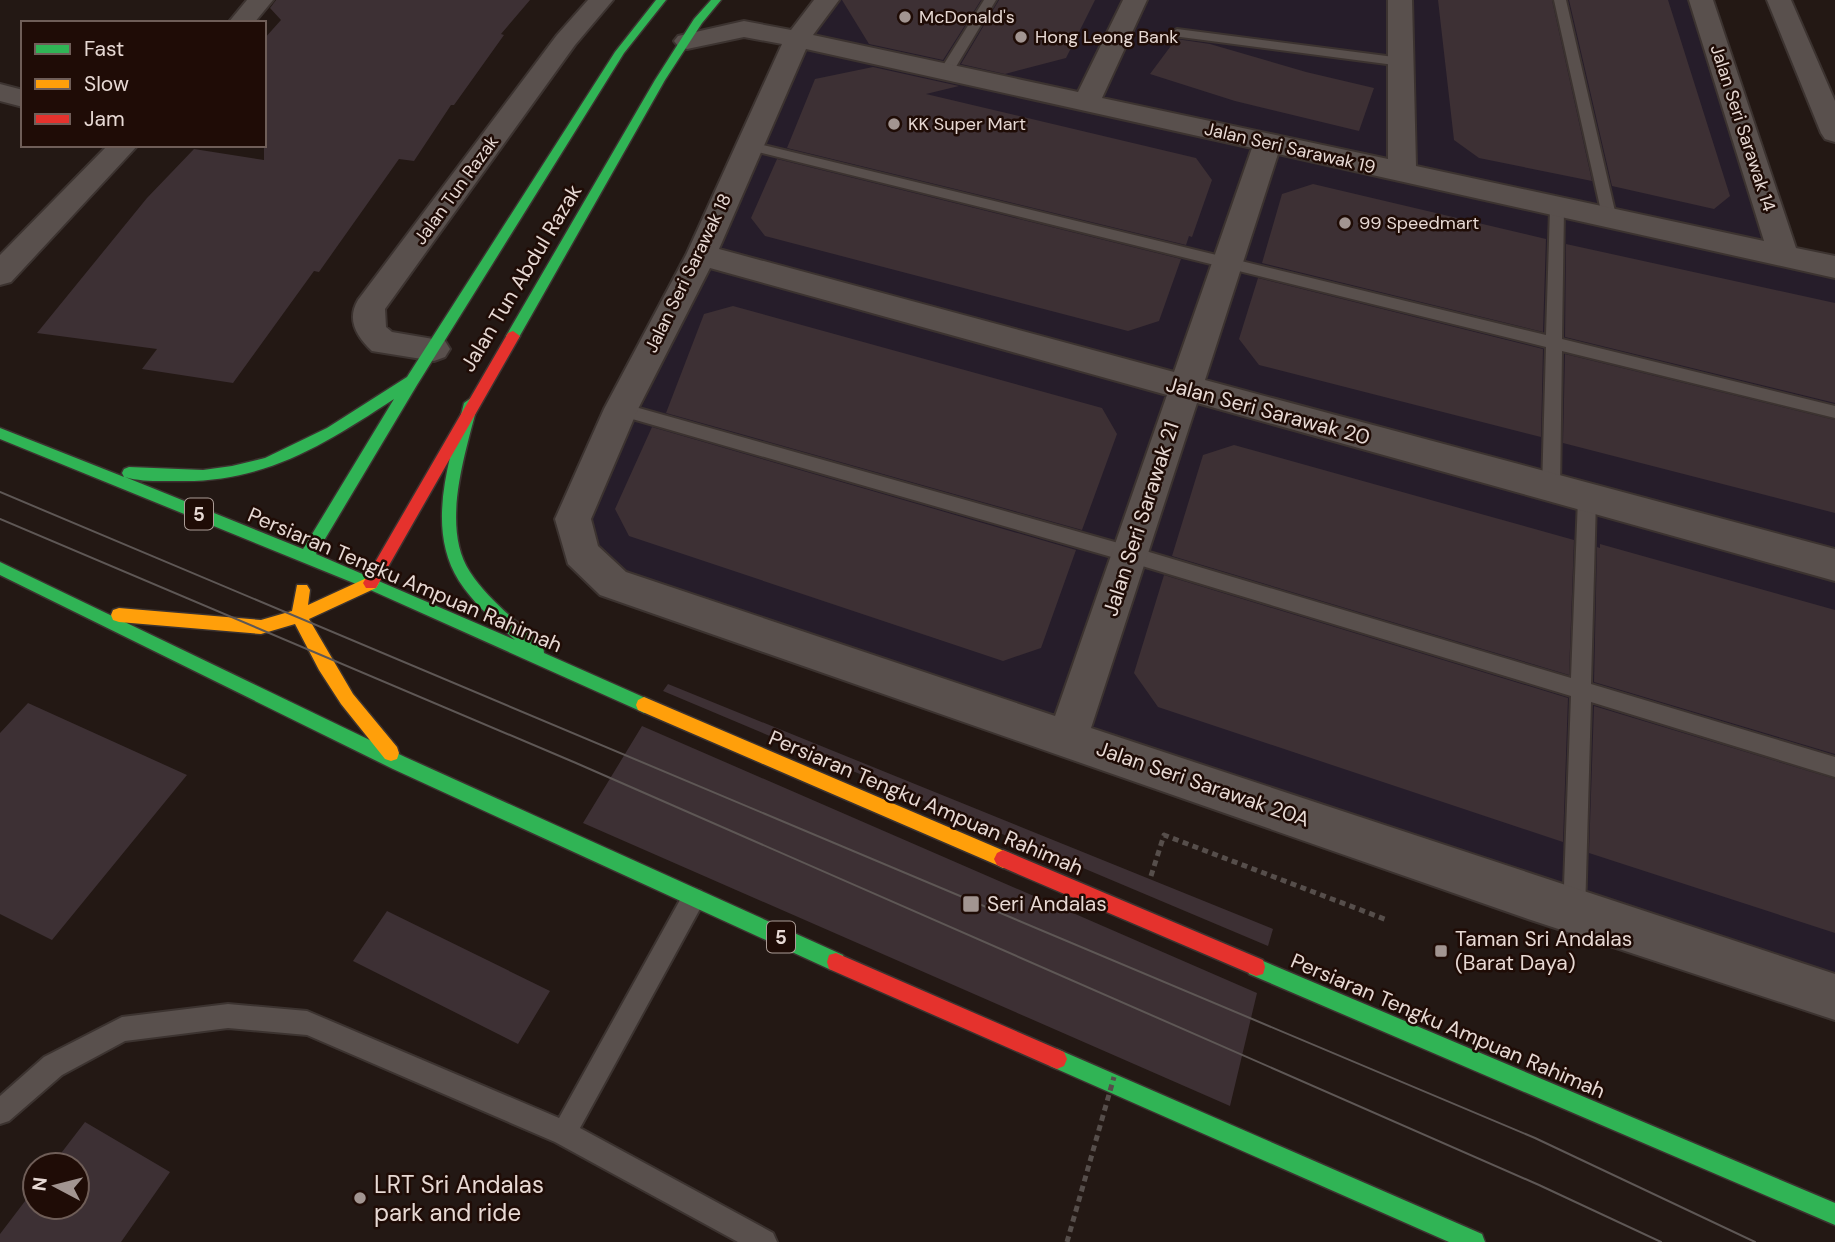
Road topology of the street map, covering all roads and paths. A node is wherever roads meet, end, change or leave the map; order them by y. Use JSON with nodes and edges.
{"nodes":[{"id":1,"x":261,"y":0,"type":"edge"},
{"id":2,"x":601,"y":0,"type":"edge"},
{"id":3,"x":661,"y":0,"type":"edge"},
{"id":4,"x":827,"y":0,"type":"edge"},
{"id":5,"x":990,"y":0,"type":"edge"},
{"id":6,"x":1135,"y":0,"type":"edge"},
{"id":7,"x":1400,"y":0,"type":"edge"},
{"id":8,"x":1560,"y":0,"type":"edge"},
{"id":9,"x":1701,"y":0,"type":"edge"},
{"id":10,"x":1779,"y":0,"type":"edge"},
{"id":11,"x":715,"y":1,"type":"edge"},
{"id":12,"x":242,"y":21,"type":"edge"},
{"id":13,"x":744,"y":29,"type":"junction"},
{"id":14,"x":1177,"y":33,"type":"dead end"},
{"id":15,"x":797,"y":39,"type":"junction"},
{"id":16,"x":687,"y":41,"type":"junction"},
{"id":17,"x":1402,"y":62,"type":"junction"},
{"id":18,"x":946,"y":72,"type":"junction"},
{"id":19,"x":0,"y":92,"type":"edge"},
{"id":20,"x":21,"y":98,"type":"edge"},
{"id":21,"x":1087,"y":102,"type":"junction"},
{"id":22,"x":1835,"y":133,"type":"edge"},
{"id":23,"x":1268,"y":143,"type":"junction"},
{"id":24,"x":747,"y":145,"type":"junction"},
{"id":25,"x":122,"y":147,"type":"edge"},
{"id":26,"x":1402,"y":173,"type":"junction"},
{"id":27,"x":1558,"y":209,"type":"junction"},
{"id":28,"x":1610,"y":220,"type":"junction"},
{"id":29,"x":701,"y":255,"type":"junction"},
{"id":30,"x":1784,"y":257,"type":"junction"},
{"id":31,"x":1227,"y":260,"type":"junction"},
{"id":32,"x":1835,"y":267,"type":"edge"},
{"id":33,"x":0,"y":274,"type":"edge"},
{"id":34,"x":1555,"y":342,"type":"junction"},
{"id":35,"x":434,"y":349,"type":"junction"},
{"id":36,"x":412,"y":381,"type":"junction"},
{"id":37,"x":1184,"y":388,"type":"junction"},
{"id":38,"x":471,"y":403,"type":"junction"},
{"id":39,"x":621,"y":409,"type":"junction"},
{"id":40,"x":1835,"y":412,"type":"edge"},
{"id":41,"x":0,"y":433,"type":"edge"},
{"id":42,"x":92,"y":469,"type":"junction"},
{"id":43,"x":1551,"y":489,"type":"junction"},
{"id":44,"x":1587,"y":499,"type":"junction"},
{"id":45,"x":581,"y":553,"type":"joint"},
{"id":46,"x":1129,"y":554,"type":"junction"},
{"id":47,"x":306,"y":558,"type":"junction"},
{"id":48,"x":1835,"y":565,"type":"edge"},
{"id":49,"x":0,"y":568,"type":"edge"},
{"id":50,"x":370,"y":583,"type":"junction"},
{"id":51,"x":96,"y":613,"type":"junction"},
{"id":52,"x":299,"y":616,"type":"junction"},
{"id":53,"x":554,"y":667,"type":"junction"},
{"id":54,"x":1581,"y":689,"type":"junction"},
{"id":55,"x":1068,"y":737,"type":"junction"},
{"id":56,"x":399,"y":763,"type":"junction"},
{"id":57,"x":1835,"y":767,"type":"edge"},
{"id":58,"x":1150,"y":879,"type":"dead end"},
{"id":59,"x":693,"y":899,"type":"junction"},
{"id":60,"x":1574,"y":914,"type":"junction"},
{"id":61,"x":1387,"y":920,"type":"dead end"},
{"id":62,"x":1835,"y":997,"type":"edge"},
{"id":63,"x":1114,"y":1077,"type":"dead end"},
{"id":64,"x":0,"y":1112,"type":"edge"},
{"id":65,"x":564,"y":1133,"type":"junction"},
{"id":66,"x":1835,"y":1214,"type":"edge"},
{"id":67,"x":764,"y":1242,"type":"edge"},
{"id":68,"x":1067,"y":1242,"type":"edge"},
{"id":69,"x":1474,"y":1242,"type":"edge"}],
"edges":[{"from":1,"to":12,"type":"street"},
{"from":2,"to":35,"type":"street","name":"Jalan Tun Razak"},
{"from":3,"to":35,"type":"main road","name":"Jalan Tun Abdul Razak"},
{"from":4,"to":15,"type":"street","name":"Jalan Seri Sarawak 18"},
{"from":5,"to":18,"type":"lane"},
{"from":6,"to":21,"type":"street"},
{"from":7,"to":17,"type":"street"},
{"from":8,"to":28,"type":"lane"},
{"from":9,"to":30,"type":"street","name":"Jalan Seri Sarawak 14"},
{"from":10,"to":22,"type":"street"},
{"from":11,"to":13,"type":"street"},
{"from":11,"to":16,"type":"main road","name":"Jalan Tun Abdul Razak"},
{"from":13,"to":15,"type":"street","name":"Jalan Seri Sarawak 19"},
{"from":13,"to":16,"type":"street","name":"Jalan Seri Sarawak 19"},
{"from":14,"to":17,"type":"lane"},
{"from":15,"to":18,"type":"street","name":"Jalan Seri Sarawak 19"},
{"from":15,"to":24,"type":"street","name":"Jalan Seri Sarawak 18"},
{"from":16,"to":38,"type":"main road","name":"Jalan Tun Abdul Razak"},
{"from":17,"to":26,"type":"street"},
{"from":18,"to":21,"type":"street","name":"Jalan Seri Sarawak 19"},
{"from":19,"to":20,"type":"street"},
{"from":21,"to":23,"type":"street","name":"Jalan Seri Sarawak 19"},
{"from":23,"to":26,"type":"street","name":"Jalan Seri Sarawak 19"},
{"from":23,"to":31,"type":"street","name":"Jalan Seri Sarawak 21"},
{"from":24,"to":29,"type":"street","name":"Jalan Seri Sarawak 18"},
{"from":24,"to":31,"type":"lane"},
{"from":25,"to":33,"type":"street"},
{"from":26,"to":27,"type":"street","name":"Jalan Seri Sarawak 19"},
{"from":27,"to":28,"type":"street","name":"Jalan Seri Sarawak 19"},
{"from":27,"to":34,"type":"lane"},
{"from":28,"to":30,"type":"street","name":"Jalan Seri Sarawak 19"},
{"from":29,"to":37,"type":"street","name":"Jalan Seri Sarawak 20"},
{"from":29,"to":39,"type":"street","name":"Jalan Seri Sarawak 18"},
{"from":30,"to":32,"type":"street","name":"Jalan Seri Sarawak 19"},
{"from":31,"to":34,"type":"lane"},
{"from":31,"to":37,"type":"street","name":"Jalan Seri Sarawak 21"},
{"from":34,"to":40,"type":"lane"},
{"from":34,"to":43,"type":"lane"},
{"from":35,"to":36,"type":"main road","name":"Jalan Tun Abdul Razak"},
{"from":36,"to":42,"type":"main road"},
{"from":36,"to":47,"type":"main road","name":"Jalan Tun Abdul Razak"},
{"from":37,"to":43,"type":"street","name":"Jalan Seri Sarawak 20"},
{"from":37,"to":46,"type":"street","name":"Jalan Seri Sarawak 21"},
{"from":38,"to":50,"type":"main road","name":"Jalan Tun Abdul Razak"},
{"from":38,"to":53,"type":"main road"},
{"from":39,"to":45,"type":"street","name":"Jalan Seri Sarawak 18"},
{"from":39,"to":46,"type":"lane"},
{"from":41,"to":42,"type":"main road","name":"Persiaran Tengku Ampuan Rahimah","number":"5"},
{"from":42,"to":47,"type":"main road","name":"Persiaran Tengku Ampuan Rahimah","number":"5"},
{"from":43,"to":44,"type":"street","name":"Jalan Seri Sarawak 20"},
{"from":44,"to":48,"type":"street","name":"Jalan Seri Sarawak 20"},
{"from":44,"to":54,"type":"lane"},
{"from":45,"to":55,"type":"street","name":"Jalan Seri Sarawak 20A"},
{"from":46,"to":54,"type":"lane"},
{"from":46,"to":55,"type":"street","name":"Jalan Seri Sarawak 21"},
{"from":47,"to":50,"type":"main road","name":"Persiaran Tengku Ampuan Rahimah","number":"5"},
{"from":47,"to":52,"type":"main road"},
{"from":49,"to":51,"type":"main road","number":"5"},
{"from":50,"to":52,"type":"main road"},
{"from":50,"to":53,"type":"main road","name":"Persiaran Tengku Ampuan Rahimah","number":"5"},
{"from":51,"to":52,"type":"main road"},
{"from":51,"to":56,"type":"main road","number":"5"},
{"from":52,"to":56,"type":"main road"},
{"from":53,"to":66,"type":"main road","name":"Persiaran Tengku Ampuan Rahimah","number":"5"},
{"from":54,"to":57,"type":"lane"},
{"from":54,"to":60,"type":"lane"},
{"from":55,"to":60,"type":"street","name":"Jalan Seri Sarawak 20A"},
{"from":56,"to":59,"type":"main road","number":"5"},
{"from":58,"to":61,"type":"path"},
{"from":59,"to":65,"type":"lane"},
{"from":59,"to":69,"type":"main road","number":"5"},
{"from":60,"to":62,"type":"street","name":"Jalan Seri Sarawak 20A"},
{"from":63,"to":68,"type":"path","bridge":true},
{"from":64,"to":65,"type":"lane"},
{"from":65,"to":67,"type":"lane"}]}
